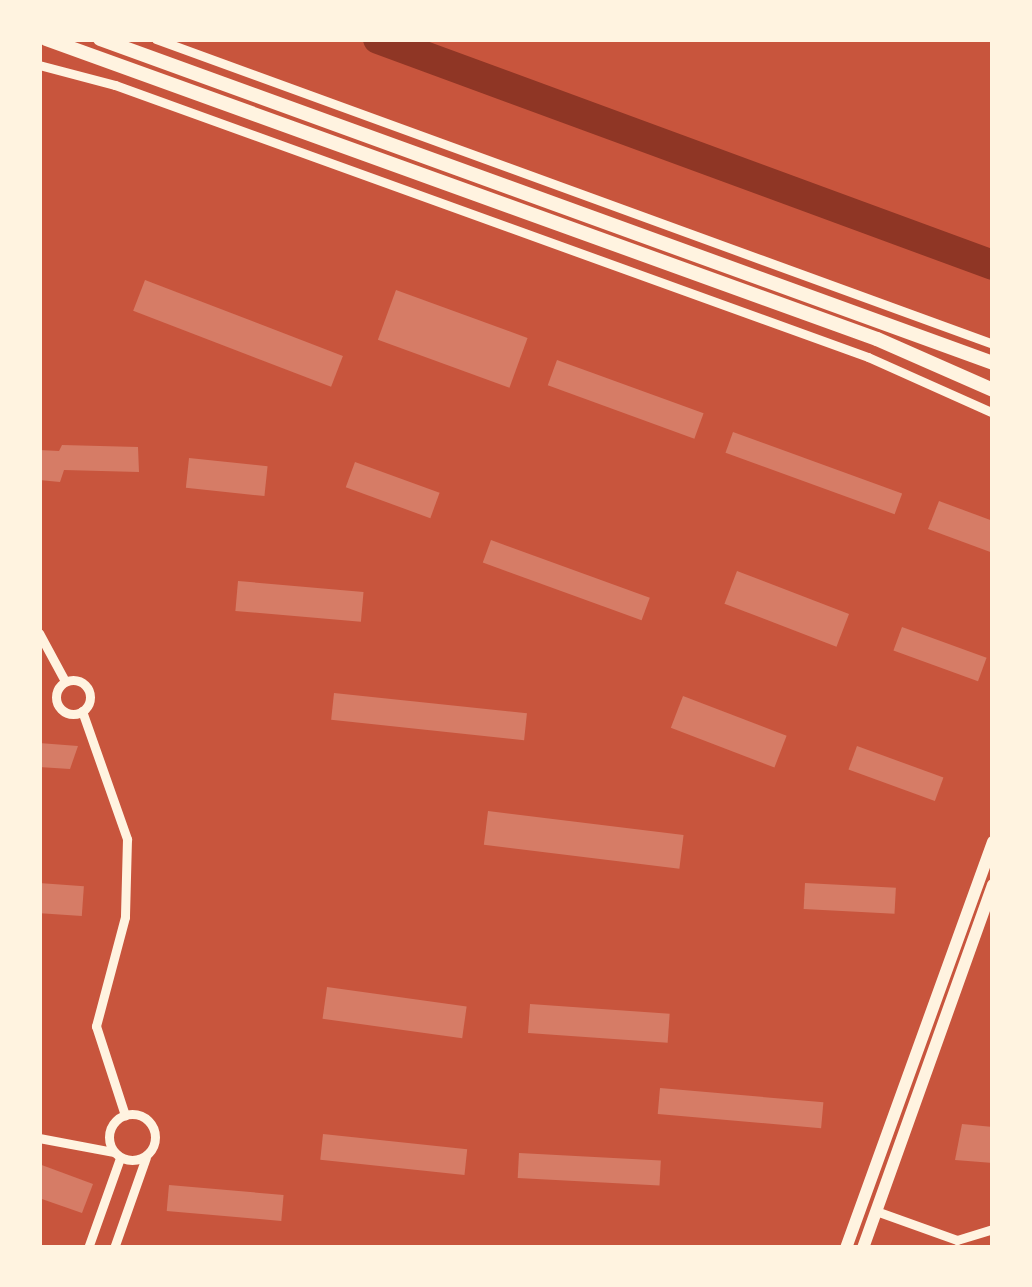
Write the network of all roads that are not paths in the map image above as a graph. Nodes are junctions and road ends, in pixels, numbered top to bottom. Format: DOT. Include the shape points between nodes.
graph roads {
  1 [pos="46,39"];
  2 [pos="100,39"];
  3 [pos="156,39"];
  4 [pos="39,65"];
  5 [pos="993,344"];
  6 [pos="993,363"];
  7 [pos="993,390"];
  8 [pos="993,413"];
  9 [pos="39,633"];
  10 [pos="65,681"];
  11 [pos="82,711"];
  12 [pos="993,842"];
  13 [pos="993,885"];
  14 [pos="125,1115"];
  15 [pos="39,1138"];
  16 [pos="116,1155"];
  17 [pos="146,1156"];
  18 [pos="876,1211"];
  19 [pos="993,1229"];
  20 [pos="88,1248"];
  21 [pos="114,1248"];
  22 [pos="846,1248"];
  23 [pos="863,1248"];
  1 -- 7 [label="main road" via="877,339"];
  2 -- 6 [label="main road"];
  3 -- 5 [label="street"];
  4 -- 8 [label="street" via="116,85 846,349"];
  9 -- 10 [label="street"];
  10 -- 11 [label="street" via="88,690"];
  10 -- 11 [label="street" via="58,705"];
  11 -- 14 [label="street" via="127,839 125,917 96,1026"];
  12 -- 22 [label="street"];
  13 -- 18 [label="street"];
  14 -- 16 [label="street" via="108,1136"];
  14 -- 17 [label="street" via="152,1124 156,1141"];
  15 -- 16 [label="street"];
  16 -- 17 [label="street"];
  16 -- 20 [label="street"];
  17 -- 21 [label="street"];
  18 -- 19 [label="street" via="957,1240"];
  18 -- 23 [label="street"];
}
